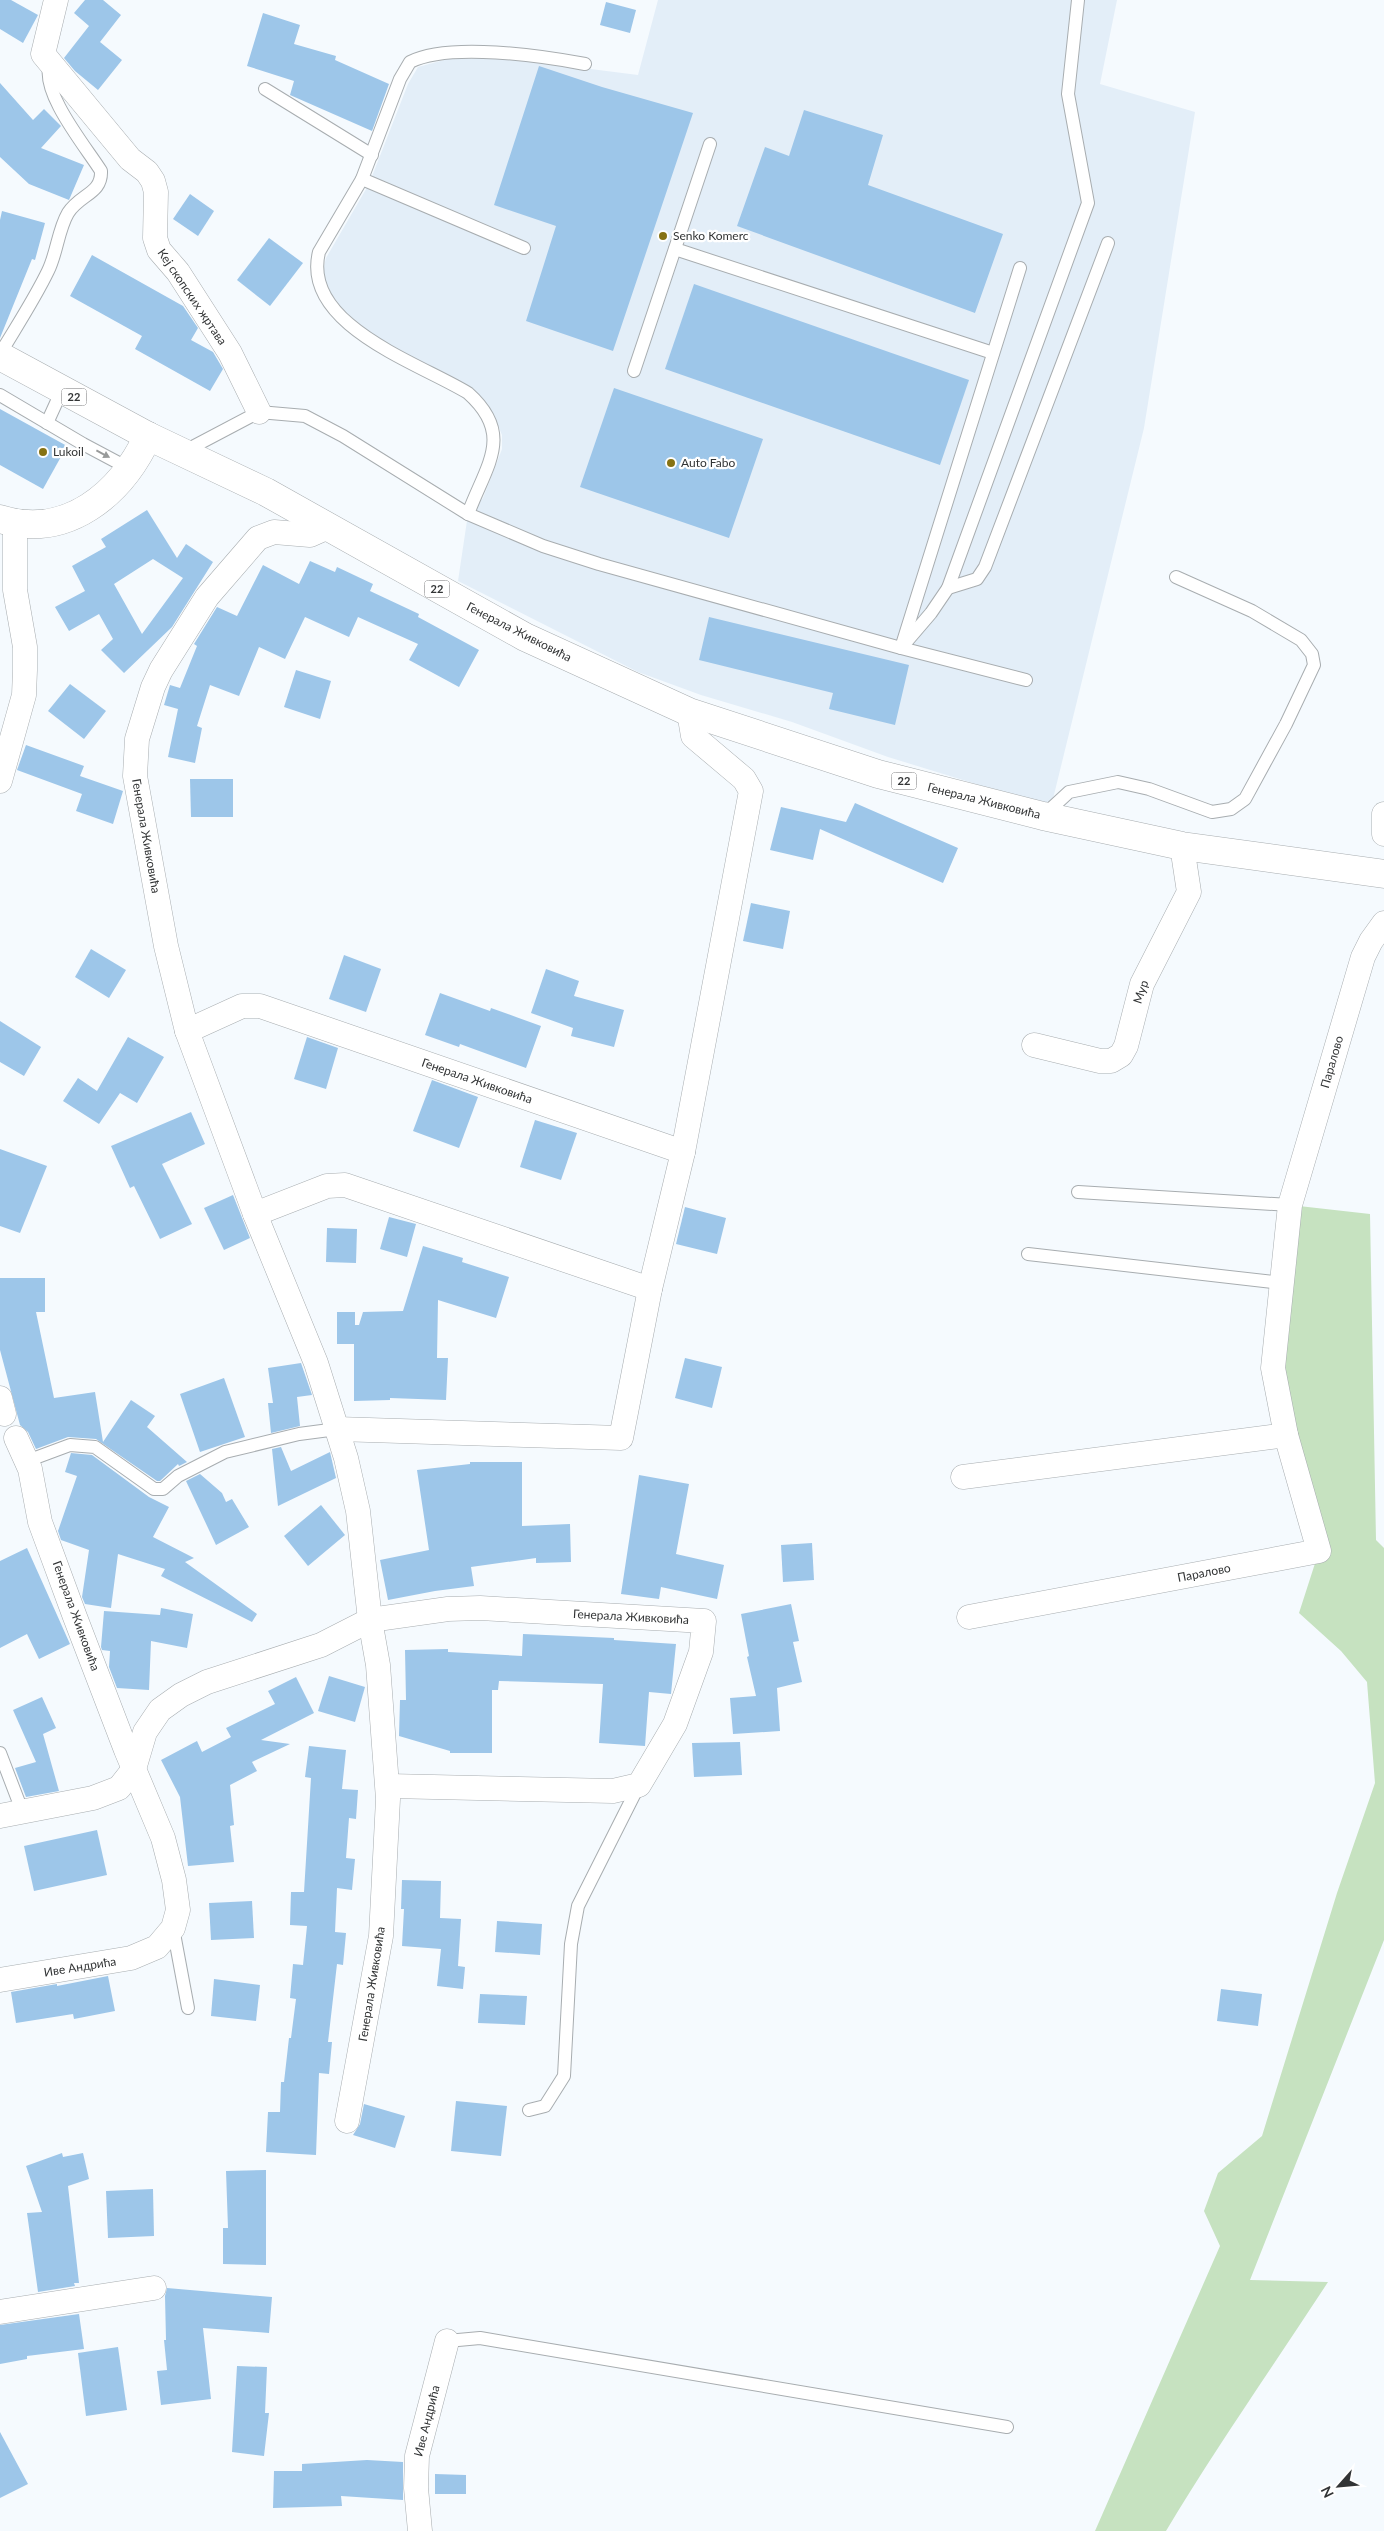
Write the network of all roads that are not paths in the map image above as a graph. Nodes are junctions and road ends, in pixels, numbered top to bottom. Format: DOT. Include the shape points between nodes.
graph roads {
  1 [pos="56,0"];
  2 [pos="1078,0"];
  3 [pos="50,64"];
  4 [pos="585,64"];
  5 [pos="265,89"];
  6 [pos="710,144"];
  7 [pos="372,155"];
  8 [pos="362,179"];
  9 [pos="1108,243"];
  10 [pos="524,248"];
  11 [pos="675,249"];
  12 [pos="1020,268"];
  13 [pos="993,353"];
  14 [pos="0,355"];
  15 [pos="634,371"];
  16 [pos="62,390"];
  17 [pos="0,395"];
  18 [pos="259,412"];
  19 [pos="47,423"];
  20 [pos="148,436"];
  21 [pos="183,452"];
  22 [pos="130,468"];
  23 [pos="468,514"];
  24 [pos="7,521"];
  25 [pos="328,527"];
  26 [pos="1176,577"];
  27 [pos="948,588"];
  28 [pos="901,648"];
  29 [pos="1026,680"];
  30 [pos="689,712"];
  31 [pos="0,781"];
  32 [pos="1384,814"];
  33 [pos="1043,816"];
  34 [pos="1384,834"];
  35 [pos="1182,846"];
  36 [pos="1384,874"];
  37 [pos="1384,923"];
  38 [pos="187,1031"];
  39 [pos="1034,1045"];
  40 [pos="683,1152"];
  41 [pos="1078,1192"];
  42 [pos="1290,1205"];
  43 [pos="255,1214"];
  44 [pos="1028,1254"];
  45 [pos="1282,1283"];
  46 [pos="650,1289"];
  47 [pos="337,1428"];
  48 [pos="1286,1435"];
  49 [pos="16,1438"];
  50 [pos="26,1461"];
  51 [pos="963,1477"];
  52 [pos="970,1617"];
  53 [pos="370,1620"];
  54 [pos="0,1753"];
  55 [pos="134,1769"];
  56 [pos="639,1785"];
  57 [pos="389,1786"];
  58 [pos="11,1815"];
  59 [pos="173,1928"];
  60 [pos="158,1947"];
  61 [pos="0,1980"];
  62 [pos="188,2008"];
  63 [pos="529,2110"];
  64 [pos="347,2120"];
  65 [pos="154,2288"];
  66 [pos="0,2312"];
  67 [pos="448,2341"];
  68 [pos="1007,2427"];
  69 [pos="420,2531"];
  1 -- 3 [label="street, Кеј скопских жртава" via="43,54"];
  2 -- 27 [label="lane" via="1068,94 1088,203"];
  3 -- 14 [label="lane, Кеј скопских жртава" via="47,73 50,85 60,107 101,171 102,180 100,186 75,202 65,218 49,270"];
  3 -- 18 [label="street, Кеј скопских жртава" via="130,159 147,172 156,192 155,238 159,250 178,272 230,353"];
  4 -- 7 [label="lane" via="496,53 441,54 417,59 406,67"];
  5 -- 7 [label="lane"];
  6 -- 11 [label="lane"];
  7 -- 8 [label="lane"];
  8 -- 10 [label="lane"];
  8 -- 23 [label="lane" via="319,252 316,266 318,281 331,306 349,325 468,393 490,417 494,443"];
  9 -- 27 [label="lane" via="985,568 977,579"];
  11 -- 13 [label="lane"];
  11 -- 15 [label="lane"];
  12 -- 13 [label="lane"];
  13 -- 28 [label="lane"];
  14 -- 16 [label="main road, Кеј скопских жртава / 22"];
  16 -- 19 [label="lane"];
  16 -- 20 [label="main road, Кеј скопских жртава / 22"];
  17 -- 19 [label="lane"];
  18 -- 21 [label="lane"];
  18 -- 23 [label="lane" via="305,416"];
  19 -- 22 [label="lane, one-way"];
  20 -- 21 [label="main road, Генерала Живковића / 22"];
  20 -- 22 [label="main road"];
  21 -- 25 [label="main road, Генерала Живковића / 22" via="266,492"];
  22 -- 24 [label="main road" via="99,499 72,518 49,524"];
  23 -- 28 [label="lane" via="567,555"];
  24 -- 31 [label="street" via="25,647 25,670 24,695"];
  25 -- 30 [label="main road, Генерала Живковића / 22" via="525,637"];
  25 -- 38 [label="street, Генерала Живковића" via="310,535 274,532 252,544 207,597 161,670 145,710 134,757 137,796 166,946"];
  26 -- 33 [label="lane" via="1252,611 1301,640 1312,654 1314,665 1260,775 1245,799 1220,812 1118,782 1068,792"];
  27 -- 28 [label="lane"];
  28 -- 29 [label="lane"];
  30 -- 33 [label="main road, Генерала Живковића / 22" via="862,769"];
  30 -- 40 [label="street" via="693,736 744,779 751,791"];
  32 -- 34 [label="street"];
  33 -- 35 [label="main road, Генерала Живковића / 22"];
  35 -- 36 [label="main road, 22"];
  35 -- 39 [label="street, Мур" via="1188,892 1142,984 1126,1046 1120,1055 1111,1061 1100,1061"];
  37 -- 42 [label="street, Паралово" via="1371,940 1364,957"];
  38 -- 40 [label="street, Генерала Живковића" via="242,1006 260,1006"];
  38 -- 43 [label="street, Генерала Живковића"];
  40 -- 46 [label="street"];
  41 -- 42 [label="lane"];
  42 -- 45 [label="street, Паралово"];
  43 -- 46 [label="street" via="327,1186 345,1186"];
  43 -- 47 [label="street, Генерала Живковића" via="295,1307"];
  44 -- 45 [label="lane"];
  45 -- 48 [label="street, Паралово" via="1273,1368"];
  46 -- 47 [label="street" via="621,1438"];
  47 -- 50 [label="lane" via="225,1452 178,1476 163,1489 154,1490 95,1448 70,1445"];
  47 -- 53 [label="street, Генерала Живковића" via="358,1511"];
  48 -- 51 [label="street"];
  48 -- 52 [label="street, Паралово" via="1319,1551"];
  49 -- 50 [label="street, Генерала Живковића"];
  50 -- 55 [label="street, Генерала Живковића" via="35,1487 40,1522"];
  53 -- 55 [label="street, Генерала Живковића" via="321,1645 207,1682 169,1702 145,1732"];
  53 -- 56 [label="street, Генерала Живковића" via="480,1608 704,1621 701,1652 675,1724"];
  53 -- 57 [label="street, Генерала Живковића" via="378,1665"];
  54 -- 58 [label="lane"];
  55 -- 58 [label="street" via="128,1779 110,1793"];
  55 -- 59 [label="street, Генерала Живковића" via="163,1838 174,1880 178,1910"];
  56 -- 57 [label="street" via="613,1791"];
  56 -- 63 [label="lane" via="578,1906 571,1944 564,2076 546,2106"];
  57 -- 64 [label="street, Генерала Живковића" via="381,1936"];
  59 -- 60 [label="street, Генерала Живковића"];
  59 -- 62 [label="lane, Генерала Живковића"];
  60 -- 61 [label="street, Иве Андрића" via="131,1958"];
  65 -- 66 [label="street"];
  67 -- 68 [label="lane" via="480,2338"];
  67 -- 69 [label="street, Иве Андрића" via="417,2456"];
}
